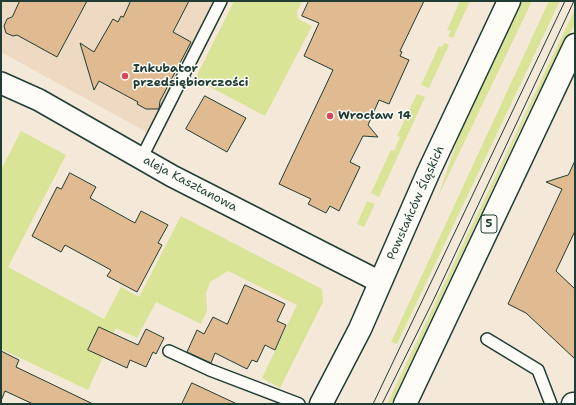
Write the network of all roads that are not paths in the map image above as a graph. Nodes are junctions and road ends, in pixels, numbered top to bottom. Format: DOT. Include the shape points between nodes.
graph roads {
  1 [pos="221,1"];
  2 [pos="509,1"];
  3 [pos="575,45"];
  4 [pos="1,83"];
  5 [pos="141,159"];
  6 [pos="380,282"];
  7 [pos="487,339"];
  8 [pos="170,351"];
  9 [pos="299,404"];
  10 [pos="321,404"];
  11 [pos="405,404"];
  12 [pos="551,404"];
  1 -- 5 [label="lane"];
  2 -- 6 [label="main road, Powstańców Śląskich"];
  3 -- 11 [label="main road, 5"];
  4 -- 5 [label="street, aleja Kasztanowa" via="40,100"];
  5 -- 6 [label="street, aleja Kasztanowa"];
  6 -- 10 [label="main road, Powstańców Śląskich" via="360,328"];
  7 -- 12 [label="lane" via="538,370"];
  8 -- 9 [label="lane" via="210,370"];
}
